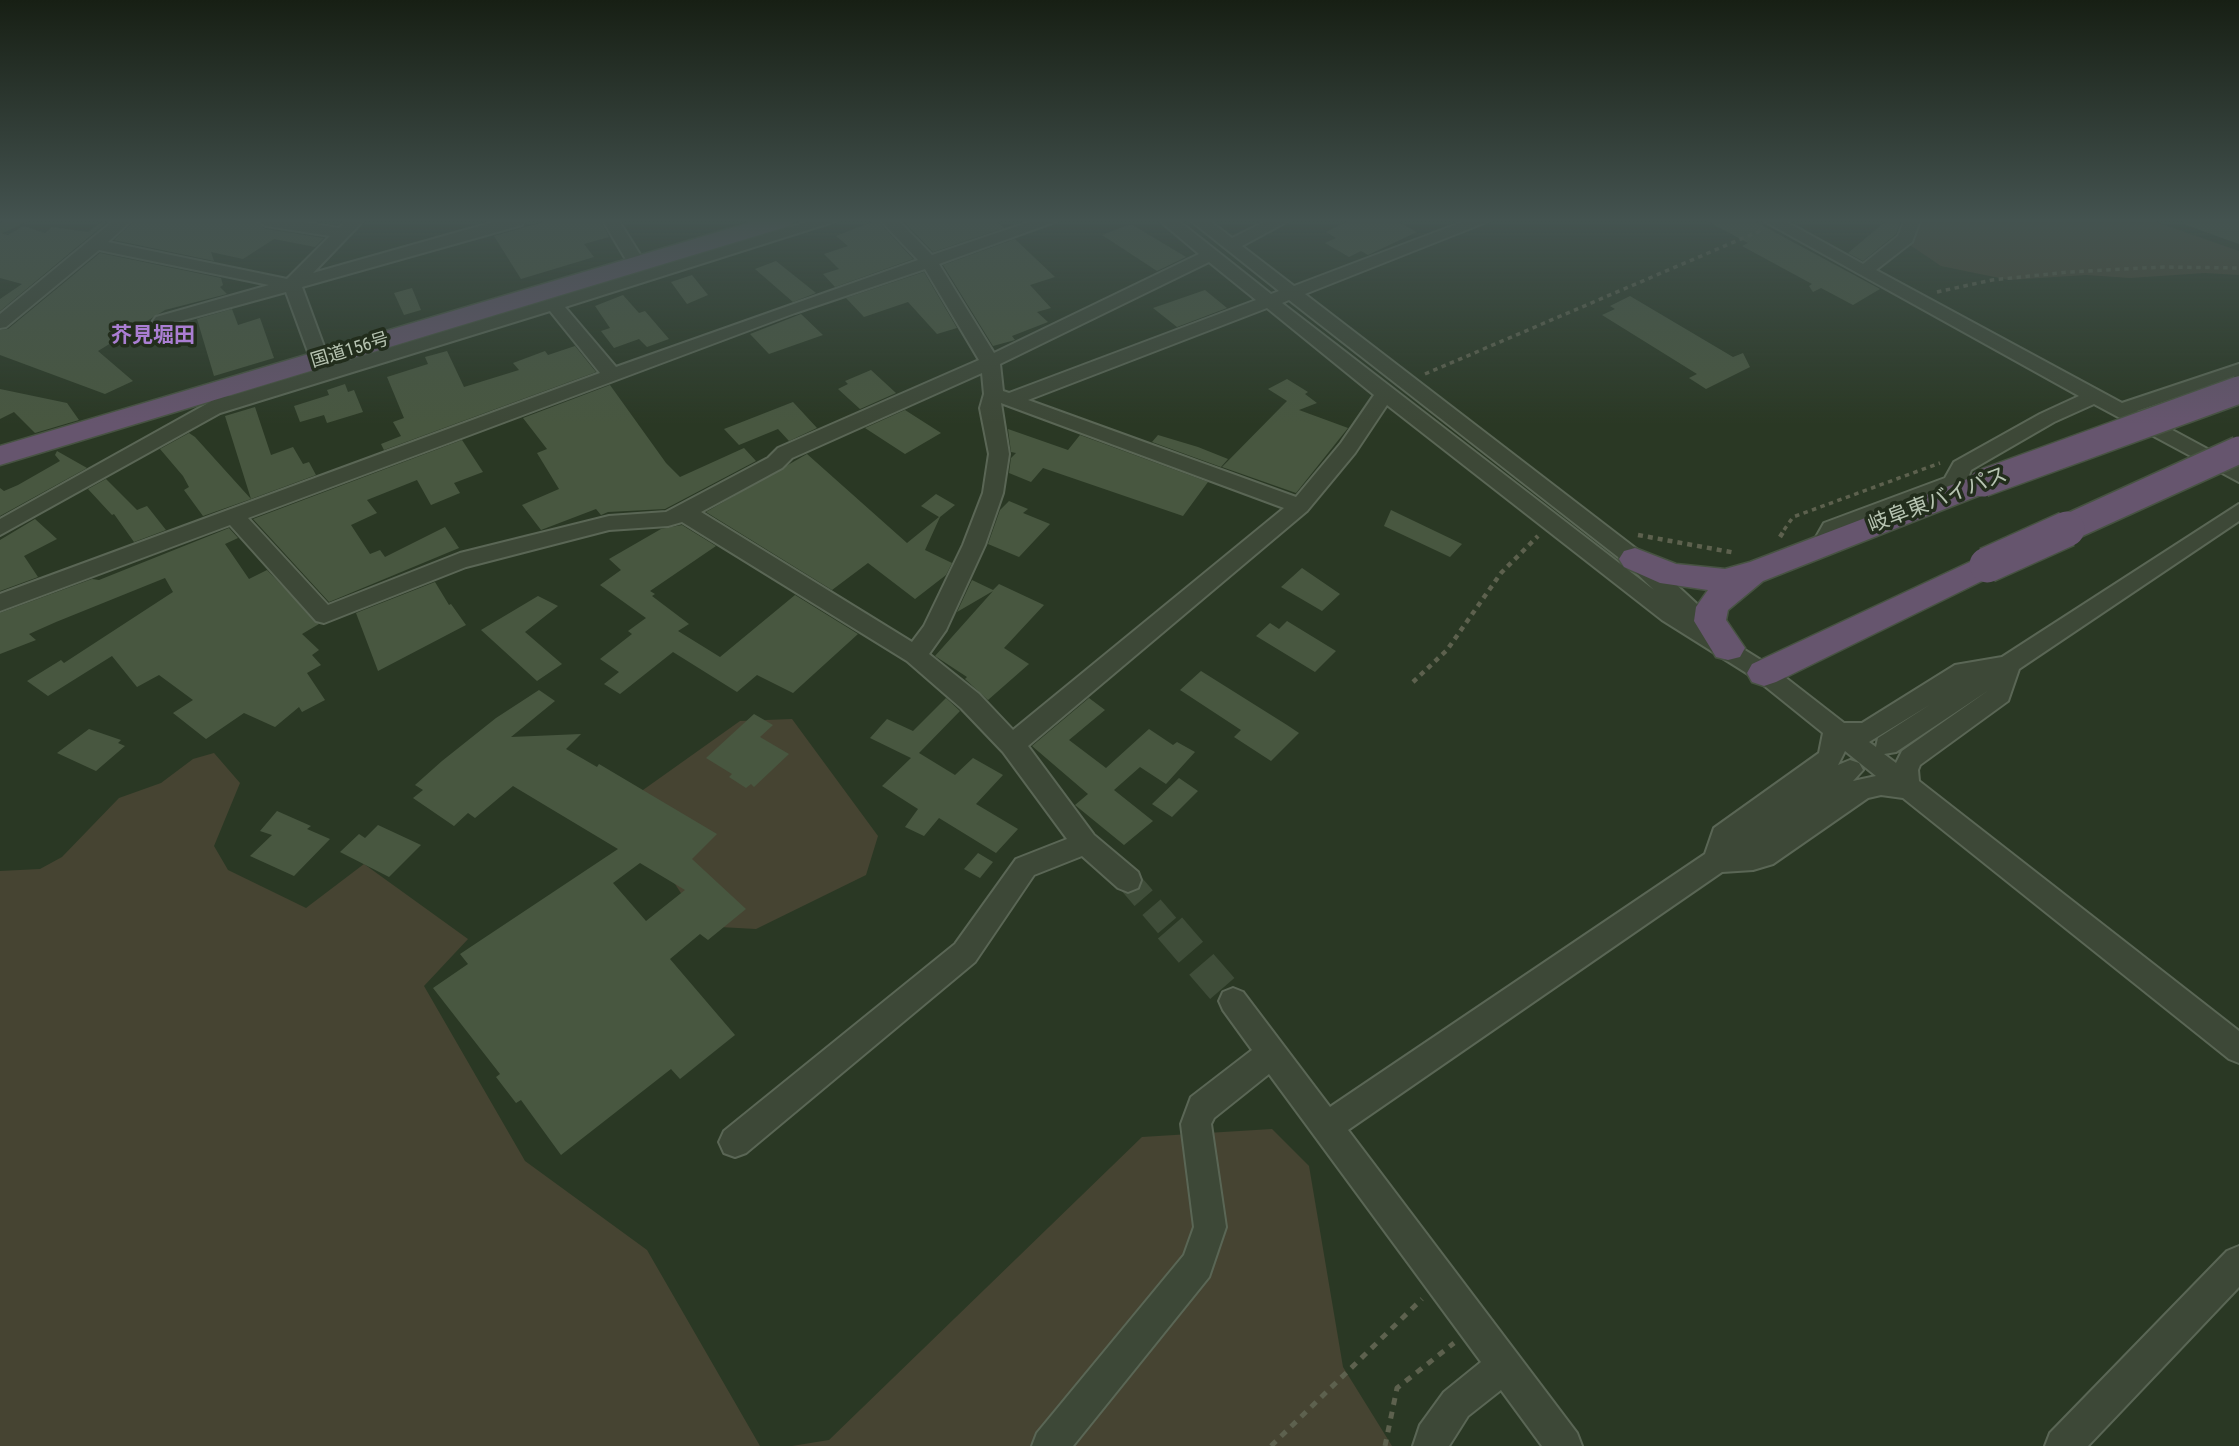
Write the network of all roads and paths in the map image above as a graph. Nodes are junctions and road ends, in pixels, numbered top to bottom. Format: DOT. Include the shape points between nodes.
graph roads {
  1 [pos="42,288"];
  2 [pos="279,288"];
  3 [pos="293,288"];
  4 [pos="556,288"];
  5 [pos="611,288"];
  6 [pos="851,288"];
  7 [pos="946,288"];
  8 [pos="1142,288"];
  9 [pos="1254,288"];
  10 [pos="1285,288"];
  11 [pos="1306,288"];
  12 [pos="1623,288"];
  13 [pos="1900,288"];
  14 [pos="1951,288"];
  15 [pos="1292,294"];
  16 [pos="1914,296"];
  17 [pos="1271,302"];
  18 [pos="555,306"];
  19 [pos="162,321"];
  20 [pos="0,323"];
  21 [pos="320,360"];
  22 [pos="990,362"];
  23 [pos="2239,370"];
  24 [pos="272,375"];
  25 [pos="613,376"];
  26 [pos="1409,382"];
  27 [pos="2239,390"];
  28 [pos="1385,394"];
  29 [pos="2096,396"];
  30 [pos="1002,397"];
  31 [pos="211,409"];
  32 [pos="2121,410"];
  33 [pos="2239,450"];
  34 [pos="0,456"];
  35 [pos="1972,475"];
  36 [pos="2239,475"];
  37 [pos="1300,506"];
  38 [pos="2239,511"];
  39 [pos="681,514"];
  40 [pos="234,516"];
  41 [pos="0,528"];
  42 [pos="1629,528"];
  43 [pos="1538,536"];
  44 [pos="1770,540"];
  45 [pos="1635,559"];
  46 [pos="1753,560"];
  47 [pos="0,603"];
  48 [pos="1728,648"];
  49 [pos="915,654"];
  50 [pos="2008,665"];
  51 [pos="1763,673"];
  52 [pos="1413,682"];
  53 [pos="1835,732"];
  54 [pos="1012,745"];
  55 [pos="1887,745"];
  56 [pos="1850,770"];
  57 [pos="1907,788"];
  58 [pos="1085,843"];
  59 [pos="1717,861"];
  60 [pos="1128,880"];
  61 [pos="1233,1001"];
  62 [pos="2239,1049"];
  63 [pos="1271,1054"];
  64 [pos="1325,1128"];
  65 [pos="735,1142"];
  66 [pos="2239,1263"];
  67 [pos="1441,1281"];
  68 [pos="1475,1327"];
  69 [pos="1504,1366"];
  70 [pos="1050,1446"];
  71 [pos="1271,1446"];
  72 [pos="1385,1446"];
  73 [pos="1431,1446"];
  74 [pos="1564,1446"];
  75 [pos="2063,1446"];
  1 -- 20 [label="street"];
  2 -- 19 [label="street"];
  3 -- 21 [label="street"];
  4 -- 21 [label="highway, 国道156号"];
  5 -- 18 [label="street"];
  6 -- 25 [label="street"];
  7 -- 22 [label="street"];
  8 -- 22 [label="street"];
  9 -- 17 [label="street"];
  10 -- 15 [label="street"];
  11 -- 15 [label="street"];
  12 -- 26 [label="path"];
  13 -- 16 [label="street"];
  14 -- 16 [label="path"];
  15 -- 17 [label="street"];
  15 -- 26 [label="street"];
  16 -- 29 [label="street"];
  17 -- 28 [label="street"];
  17 -- 30 [label="street"];
  18 -- 25 [label="street"];
  18 -- 31 [label="street"];
  21 -- 24 [label="highway, 国道156号"];
  22 -- 30 [label="street"];
  22 -- 39 [label="street" via="785,453 775,463"];
  23 -- 32 [label="street"];
  24 -- 31 [label="street"];
  24 -- 34 [label="highway, 国道156号"];
  25 -- 40 [label="street"];
  26 -- 45 [label="street"];
  27 -- 35 [label="highway, 岐阜東バイパス, bridge"];
  28 -- 37 [label="street"];
  28 -- 48 [label="street" via="1670,614"];
  29 -- 32 [label="street"];
  29 -- 35 [label="street" via="2047,418"];
  30 -- 37 [label="street"];
  30 -- 49 [label="street" via="990,408 999,454 993,493 934,630"];
  31 -- 41 [label="street"];
  32 -- 36 [label="street"];
  33 -- 51 [label="highway, bridge"];
  35 -- 44 [label="path" via="1939,463 1793,517 1782,536"];
  35 -- 46 [label="highway, 岐阜東バイパス" via="1822,545"];
  37 -- 54 [label="street"];
  38 -- 50 [label="street"];
  39 -- 40 [label="street" via="609,523 460,561 324,615"];
  39 -- 49 [label="street" via="695,518"];
  40 -- 47 [label="street"];
  42 -- 46 [label="path" via="1640,536 1737,553"];
  43 -- 52 [label="path" via="1501,573 1447,650"];
  45 -- 46 [label="highway, 岐阜東バイパス" via="1671,575 1699,580 1725,580"];
  45 -- 48 [label="street"];
  46 -- 48 [label="highway" via="1712,607 1710,621"];
  48 -- 51 [label="street"];
  49 -- 54 [label="street"];
  50 -- 53 [label="street" via="1963,671 1867,733"];
  50 -- 55 [label="street"];
  50 -- 57 [label="street" via="1999,695 1910,758 1905,770"];
  51 -- 53 [label="street"];
  53 -- 57 [label="street"];
  53 -- 59 [label="street" via="1828,760 1730,829 1723,836"];
  54 -- 58 [label="street"];
  56 -- 59 [label="street"];
  57 -- 59 [label="street" via="1881,785 1861,789 1764,856"];
  57 -- 62 [label="street"];
  58 -- 60 [label="street"];
  58 -- 65 [label="street" via="1025,867 965,953"];
  59 -- 64 [label="street"];
  61 -- 63 [label="street"];
  63 -- 64 [label="street"];
  63 -- 70 [label="street" via="1202,1108 1196,1124 1210,1227 1197,1265"];
  64 -- 67 [label="street"];
  66 -- 75 [label="street"];
  67 -- 68 [label="street"];
  67 -- 71 [label="path"];
  68 -- 69 [label="street"];
  68 -- 72 [label="path" via="1397,1388"];
  69 -- 73 [label="street" via="1456,1404"];
  69 -- 74 [label="street"];
}
